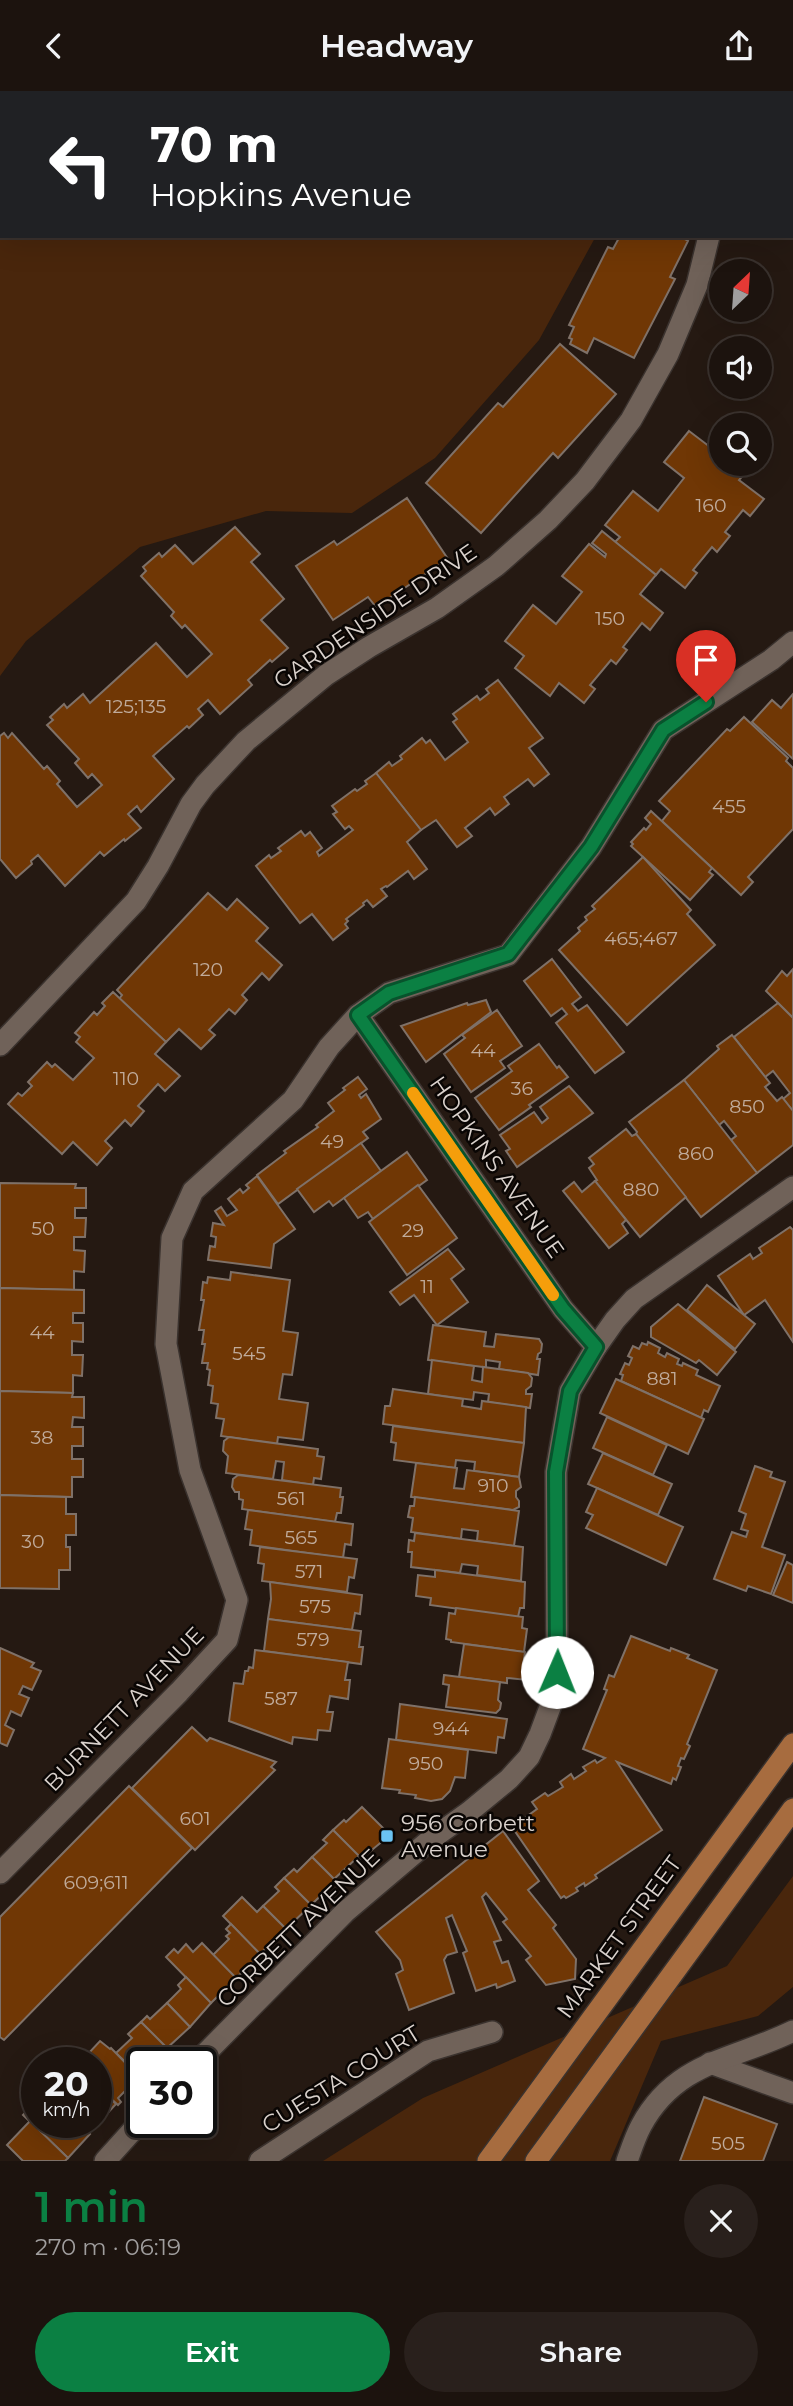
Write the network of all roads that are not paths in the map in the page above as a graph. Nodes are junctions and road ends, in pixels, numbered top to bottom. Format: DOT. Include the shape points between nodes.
graph roads {
  1 [pos="709,238"];
  2 [pos="793,642"];
  3 [pos="358,1015"];
  4 [pos="0,1045"];
  5 [pos="793,1187"];
  6 [pos="596,1347"];
  7 [pos="793,1744"];
  8 [pos="793,1809"];
  9 [pos="0,1873"];
  10 [pos="793,2031"];
  11 [pos="492,2032"];
  12 [pos="212,2047"];
  13 [pos="710,2063"];
  14 [pos="793,2093"];
  15 [pos="126,2138"];
  16 [pos="105,2161"];
  17 [pos="260,2161"];
  18 [pos="488,2161"];
  19 [pos="536,2161"];
  20 [pos="627,2161"];
  1 -- 4 [label="street, GARDENSIDE DRIVE" via="697,285 668,354 631,420 584,481 539,529 487,573 326,675 246,741 191,804 136,901"];
  2 -- 3 [label="street, BURNETT AVENUE" via="663,730 591,847 508,954 389,993"];
  3 -- 6 [label="street, HOPKINS AVENUE" via="563,1309"];
  3 -- 9 [label="street, BURNETT AVENUE" via="329,1047 293,1100 193,1191 172,1238 166,1344 190,1470 237,1600 227,1640"];
  5 -- 6 [label="street, CORBETT AVENUE" via="634,1299"];
  6 -- 12 [label="street, CORBETT AVENUE" via="570,1391 556,1472 557,1672 552,1702 529,1757 509,1779 345,1912"];
  7 -- 18 [label="main road, MARKET STREET"];
  8 -- 19 [label="main road"];
  10 -- 13 [label="street"];
  11 -- 17 [label="street, CUESTA COURT" via="428,2050"];
  13 -- 14 [label="street"];
  13 -- 20 [label="street" via="682,2077 660,2099 641,2125"];
  15 -- 16 [label="street"];
}
